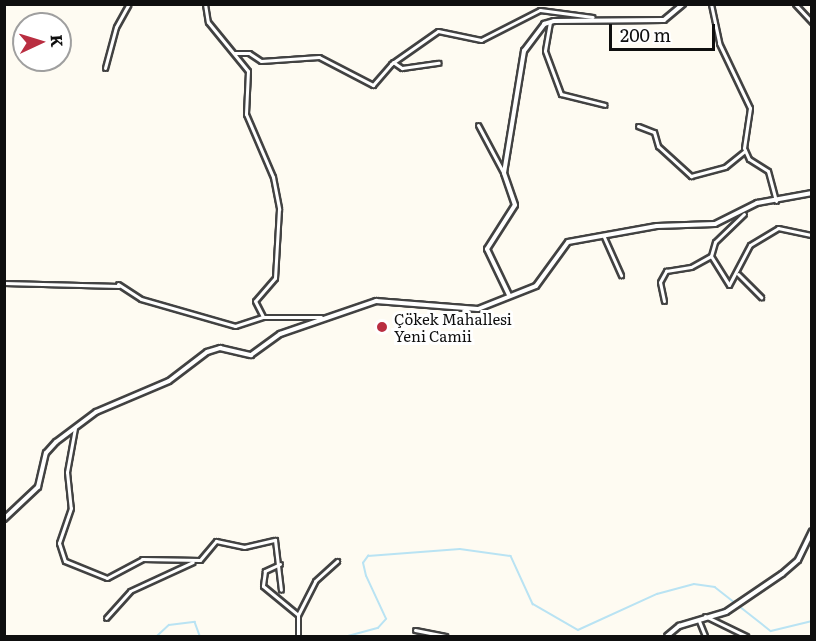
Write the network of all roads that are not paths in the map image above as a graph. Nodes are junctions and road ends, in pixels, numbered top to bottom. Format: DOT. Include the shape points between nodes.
graph roads {
  1 [pos="129,4"];
  2 [pos="205,4"];
  3 [pos="683,4"];
  4 [pos="711,4"];
  5 [pos="795,4"];
  6 [pos="593,17"];
  7 [pos="550,22"];
  8 [pos="812,22"];
  9 [pos="234,53"];
  10 [pos="393,62"];
  11 [pos="439,63"];
  12 [pos="105,68"];
  13 [pos="604,105"];
  14 [pos="478,125"];
  15 [pos="638,126"];
  16 [pos="745,151"];
  17 [pos="504,173"];
  18 [pos="812,193"];
  19 [pos="776,201"];
  20 [pos="744,214"];
  21 [pos="812,235"];
  22 [pos="604,237"];
  23 [pos="711,255"];
  24 [pos="738,274"];
  25 [pos="621,275"];
  26 [pos="4,283"];
  27 [pos="509,295"];
  28 [pos="761,297"];
  29 [pos="664,301"];
  30 [pos="263,317"];
  31 [pos="321,317"];
  32 [pos="75,426"];
  33 [pos="4,519"];
  34 [pos="812,531"];
  35 [pos="195,561"];
  36 [pos="337,561"];
  37 [pos="280,564"];
  38 [pos="281,590"];
  39 [pos="298,615"];
  40 [pos="705,616"];
  41 [pos="106,618"];
  42 [pos="698,619"];
  43 [pos="415,630"];
  44 [pos="298,636"];
  45 [pos="445,636"];
  46 [pos="667,636"];
  47 [pos="705,636"];
  48 [pos="746,636"];
  1 -- 12 [label="street" via="116,27"];
  2 -- 9 [label="street" via="208,22"];
  3 -- 6 [label="street" via="663,20"];
  4 -- 16 [label="street" via="719,43 750,108"];
  5 -- 8 [label="street"];
  6 -- 7 [label="street"];
  6 -- 10 [label="street" via="540,10 481,40 438,31"];
  7 -- 13 [label="street" via="546,51 561,94"];
  7 -- 17 [label="street" via="524,51"];
  9 -- 10 [label="street" via="249,53 261,61 319,57 373,85"];
  9 -- 30 [label="street" via="248,71 246,114 273,177 281,221 275,278 255,301"];
  10 -- 11 [label="street" via="402,68"];
  14 -- 17 [label="street"];
  15 -- 16 [label="street" via="654,132 658,146 691,176 725,168"];
  16 -- 19 [label="street" via="768,171"];
  17 -- 27 [label="street" via="515,205 487,249"];
  18 -- 19 [label="street"];
  19 -- 20 [label="street" via="757,203"];
  20 -- 22 [label="street" via="715,224 666,225"];
  20 -- 23 [label="street" via="715,242"];
  21 -- 24 [label="street" via="778,228 750,245"];
  22 -- 25 [label="street"];
  22 -- 27 [label="street" via="568,242 536,286"];
  23 -- 24 [label="street" via="729,285"];
  23 -- 29 [label="street" via="691,267 666,271 660,282"];
  24 -- 28 [label="street"];
  26 -- 30 [label="street" via="119,285 141,299 235,326"];
  27 -- 31 [label="street" via="478,309 376,301"];
  30 -- 31 [label="street"];
  31 -- 32 [label="street" via="280,334 251,355 220,348 207,352 169,381 110,405"];
  32 -- 33 [label="street" via="46,453 29,499"];
  32 -- 35 [label="street" via="67,472 71,508 59,543 65,561 107,578 142,559"];
  34 -- 40 [label="street" via="798,560 738,599 729,610"];
  35 -- 37 [label="street" via="216,541 244,547 275,540"];
  35 -- 41 [label="street" via="130,591"];
  36 -- 39 [label="street" via="315,581"];
  37 -- 38 [label="street"];
  37 -- 39 [label="street" via="265,571 263,586"];
  39 -- 44 [label="street"];
  40 -- 42 [label="street"];
  40 -- 48 [label="street"];
  42 -- 46 [label="street"];
  42 -- 47 [label="street"];
  43 -- 45 [label="street"];
}
